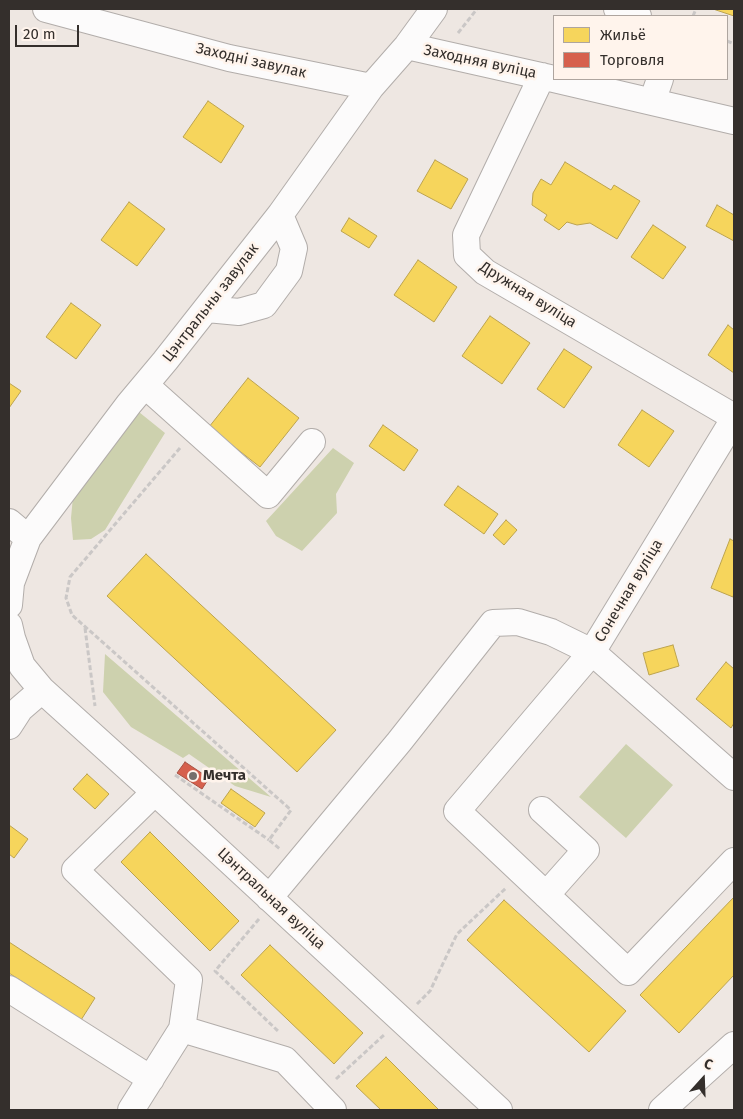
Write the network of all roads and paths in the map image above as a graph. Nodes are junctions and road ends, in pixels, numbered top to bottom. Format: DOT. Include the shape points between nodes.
graph roads {
  1 [pos="46,9"];
  2 [pos="434,9"];
  3 [pos="617,9"];
  4 [pos="635,15"];
  5 [pos="406,46"];
  6 [pos="550,78"];
  7 [pos="568,80"];
  8 [pos="371,87"];
  9 [pos="656,90"];
  10 [pos="734,121"];
  11 [pos="280,215"];
  12 [pos="207,309"];
  13 [pos="145,385"];
  14 [pos="734,418"];
  15 [pos="194,429"];
  16 [pos="312,442"];
  17 [pos="18,530"];
  18 [pos="9,605"];
  19 [pos="10,633"];
  20 [pos="592,652"];
  21 [pos="42,690"];
  22 [pos="9,726"];
  23 [pos="734,777"];
  24 [pos="163,783"];
  25 [pos="542,810"];
  26 [pos="269,840"];
  27 [pos="734,861"];
  28 [pos="298,864"];
  29 [pos="523,872"];
  30 [pos="546,894"];
  31 [pos="267,905"];
  32 [pos="215,970"];
  33 [pos="210,971"];
  34 [pos="9,989"];
  35 [pos="402,1020"];
  36 [pos="182,1029"];
  37 [pos="284,1037"];
  38 [pos="734,1045"];
  39 [pos="151,1079"];
  40 [pos="326,1102"];
  41 [pos="131,1110"];
  42 [pos="499,1110"];
  43 [pos="662,1110"];
  1 -- 8 [label="street, Заходні завулак" via="229,58"];
  2 -- 5 [label="street, Цэнтральны завулак"];
  3 -- 4 [label="street"];
  5 -- 6 [label="street, Заходняя вуліца"];
  5 -- 8 [label="street, Цэнтральны завулак"];
  6 -- 14 [label="street, Дружная вуліца" via="466,235 467,255 484,272"];
  7 -- 9 [label="street, Заходняя вуліца"];
  8 -- 11 [label="street, Цэнтральны завулак"];
  9 -- 10 [label="street, Заходняя вуліца"];
  11 -- 12 [label="street, Цэнтральны завулак"];
  11 -- 12 [label="street" via="294,248 289,271 264,305 239,312"];
  12 -- 13 [label="street, Цэнтральны завулак"];
  13 -- 15 [label="street"];
  13 -- 17 [label="street, Цэнтральны завулак" via="87,459"];
  14 -- 20 [label="street, Сонечная вуліца"];
  15 -- 16 [label="street" via="268,494"];
  15 -- 26 [label="path" via="70,577 66,598 72,615 291,810"];
  17 -- 18 [label="street, Цэнтральны завулак"];
  19 -- 21 [label="street" via="22,666"];
  20 -- 23 [label="street, Сонечная вуліца"];
  20 -- 28 [label="street" via="551,632 518,622 493,623"];
  20 -- 29 [label="street" via="457,811"];
  21 -- 22 [label="street" via="20,709"];
  21 -- 24 [label="street, Цэнтральная вуліца"];
  24 -- 26 [label="path"];
  24 -- 31 [label="street, Цэнтральная вуліца"];
  24 -- 36 [label="street" via="75,870 189,980"];
  25 -- 30 [label="street" via="586,850"];
  26 -- 28 [label="path"];
  27 -- 30 [label="street" via="628,972"];
  28 -- 31 [label="street"];
  29 -- 30 [label="street"];
  29 -- 35 [label="path" via="457,934 430,991"];
  31 -- 32 [label="path"];
  31 -- 35 [label="street, Цэнтральная вуліца"];
  32 -- 33 [label="path"];
  32 -- 37 [label="path"];
  34 -- 39 [label="street"];
  35 -- 40 [label="path"];
  35 -- 42 [label="street, Цэнтральная вуліца"];
  36 -- 39 [label="street"];
  36 -- 40 [label="street" via="285,1060"];
  38 -- 43 [label="street"];
  39 -- 41 [label="street"];
}
